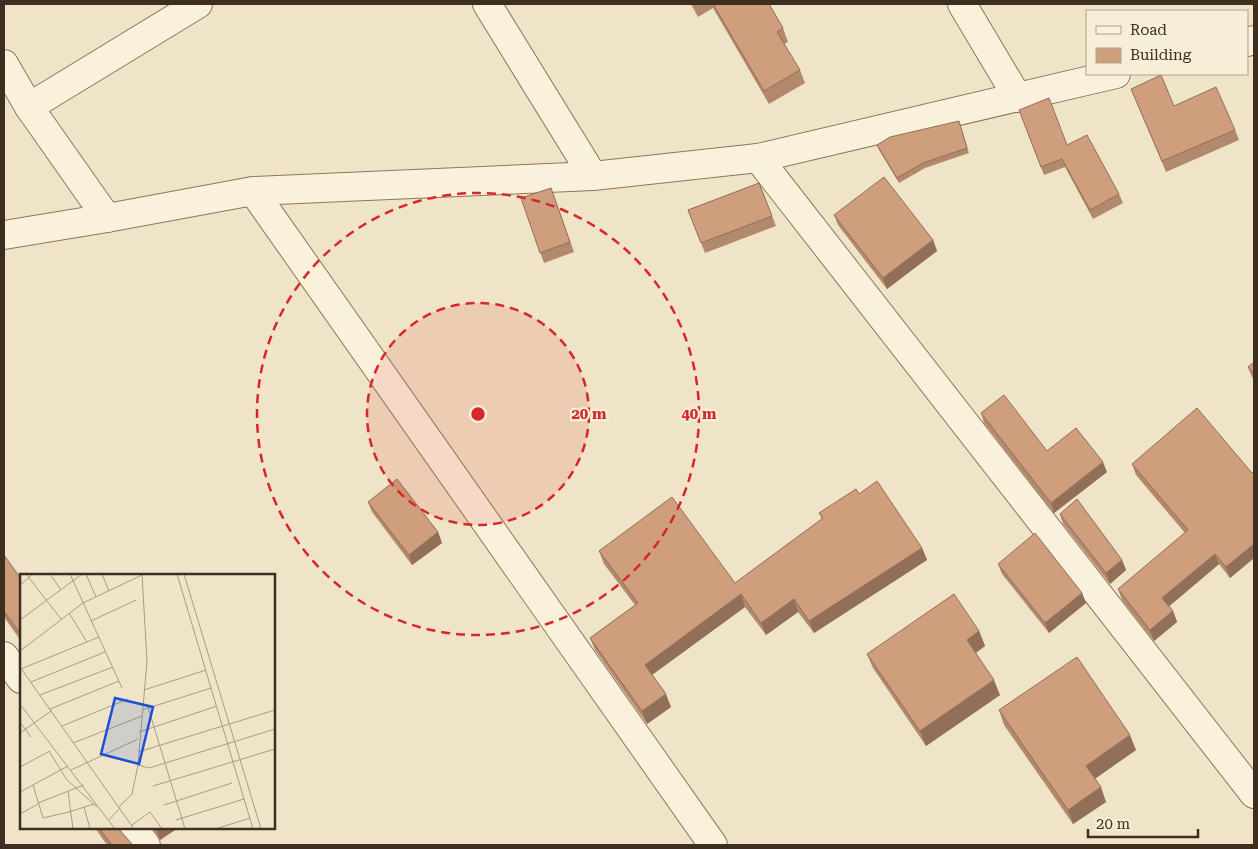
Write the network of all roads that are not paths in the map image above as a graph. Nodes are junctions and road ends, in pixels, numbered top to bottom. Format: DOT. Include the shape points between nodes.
graph roads {
  1 [pos="198,4"];
  2 [pos="487,4"];
  3 [pos="962,4"];
  4 [pos="4,64"];
  5 [pos="1112,75"];
  6 [pos="1018,98"];
  7 [pos="29,107"];
  8 [pos="758,158"];
  9 [pos="593,176"];
  10 [pos="253,191"];
  11 [pos="106,218"];
  12 [pos="4,235"];
  13 [pos="4,656"];
  14 [pos="20,678"];
  15 [pos="1254,794"];
  16 [pos="134,829"];
  17 [pos="146,845"];
  18 [pos="713,845"];
  1 -- 7 [label="street"];
  2 -- 9 [label="street"];
  3 -- 6 [label="street"];
  4 -- 7 [label="street"];
  5 -- 6 [label="street"];
  6 -- 8 [label="street"];
  7 -- 11 [label="street"];
  8 -- 9 [label="street"];
  8 -- 15 [label="street"];
  9 -- 10 [label="street"];
  10 -- 11 [label="street"];
  10 -- 18 [label="street"];
  11 -- 12 [label="street"];
  13 -- 14 [label="street"];
  16 -- 17 [label="street"];
}
